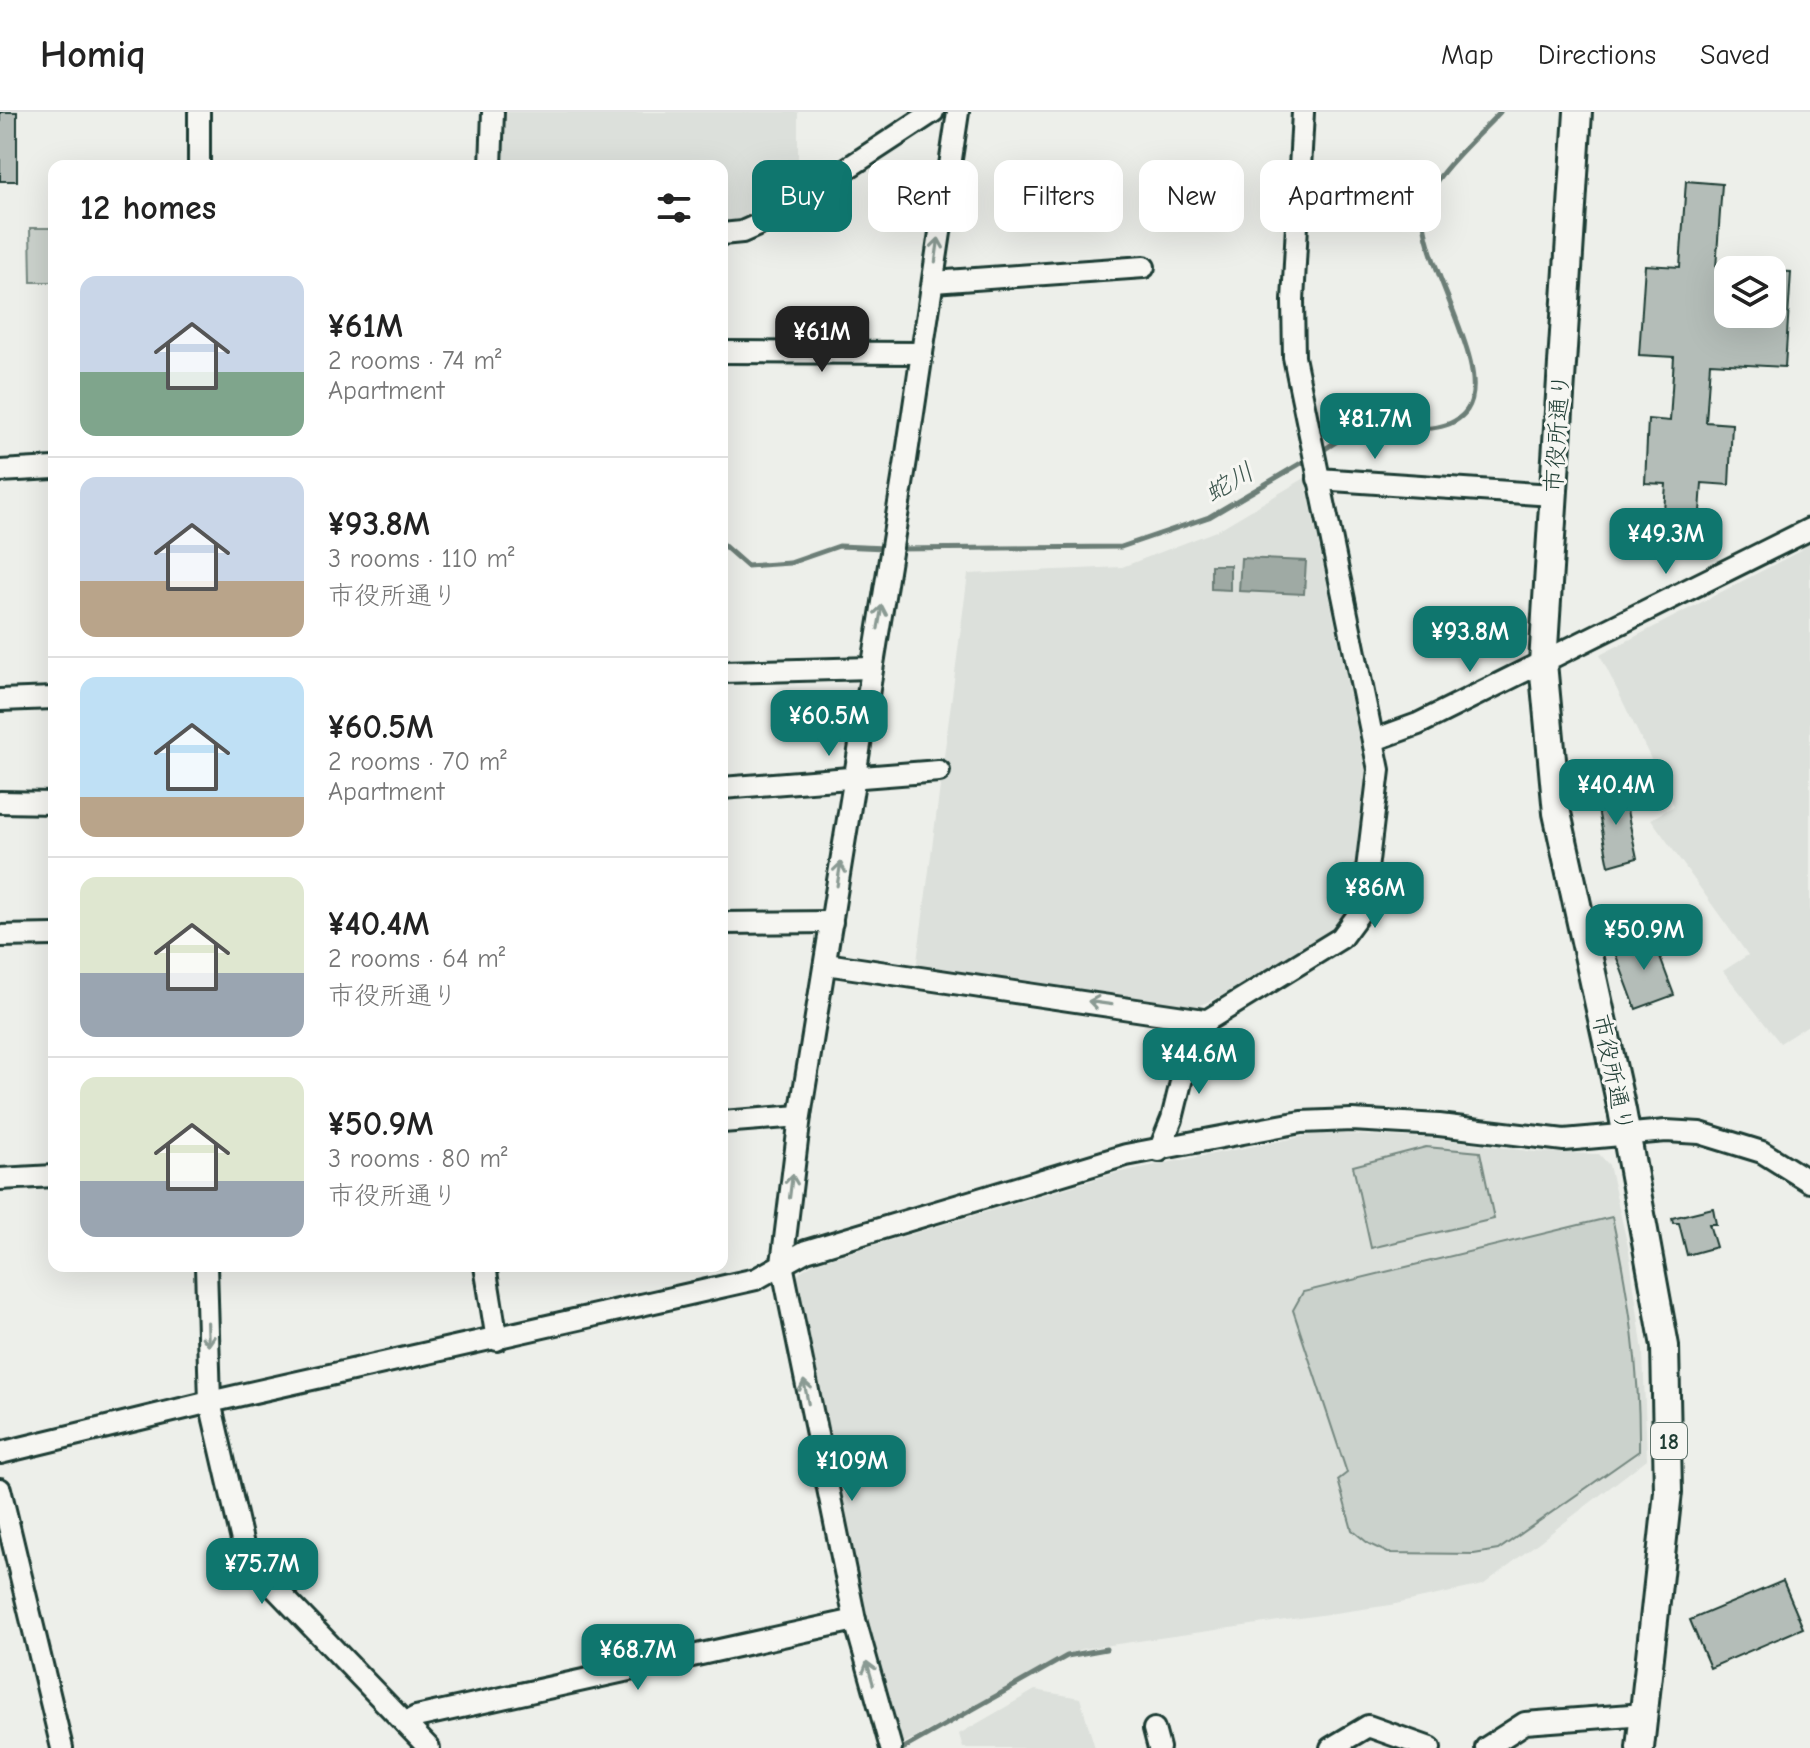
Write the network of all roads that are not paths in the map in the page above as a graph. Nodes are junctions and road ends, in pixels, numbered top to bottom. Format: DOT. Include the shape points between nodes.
graph roads {
  1 [pos="199,112"];
  2 [pos="493,112"];
  3 [pos="933,112"];
  4 [pos="958,112"];
  5 [pos="1303,112"];
  6 [pos="1578,112"];
  7 [pos="199,160"];
  8 [pos="491,160"];
  9 [pos="728,233"];
  10 [pos="1144,267"];
  11 [pos="933,282"];
  12 [pos="728,352"];
  13 [pos="922,353"];
  14 [pos="48,468"];
  15 [pos="0,471"];
  16 [pos="1317,474"];
  17 [pos="1553,495"];
  18 [pos="1810,528"];
  19 [pos="1543,663"];
  20 [pos="871,668"];
  21 [pos="728,672"];
  22 [pos="48,698"];
  23 [pos="0,700"];
  24 [pos="1374,740"];
  25 [pos="939,771"];
  26 [pos="855,778"];
  27 [pos="728,788"];
  28 [pos="0,802"];
  29 [pos="48,803"];
  30 [pos="832,922"];
  31 [pos="728,923"];
  32 [pos="48,935"];
  33 [pos="0,936"];
  34 [pos="826,964"];
  35 [pos="1204,1020"];
  36 [pos="800,1116"];
  37 [pos="728,1122"];
  38 [pos="1627,1135"];
  39 [pos="1159,1151"];
  40 [pos="48,1176"];
  41 [pos="0,1179"];
  42 [pos="1810,1182"];
  43 [pos="782,1264"];
  44 [pos="206,1272"];
  45 [pos="486,1272"];
  46 [pos="497,1340"];
  47 [pos="210,1402"];
  48 [pos="0,1453"];
  49 [pos="0,1489"];
  50 [pos="855,1620"];
  51 [pos="1644,1714"];
  52 [pos="405,1723"];
  53 [pos="62,1748"];
  54 [pos="429,1748"];
  55 [pos="891,1748"];
  56 [pos="1331,1748"];
  57 [pos="1430,1748"];
  58 [pos="1486,1748"];
  59 [pos="1640,1748"];
  1 -- 7 [label="street"];
  2 -- 8 [label="street"];
  3 -- 9 [label="street" via="767,221"];
  11 -- 4 [label="street, one-way"];
  5 -- 16 [label="street" via="1294,357"];
  6 -- 17 [label="main road, 市役所通り / 18"];
  10 -- 11 [label="street"];
  11 -- 13 [label="street"];
  12 -- 13 [label="street"];
  20 -- 13 [label="street, one-way"];
  14 -- 15 [label="street"];
  16 -- 17 [label="street"];
  16 -- 24 [label="street"];
  17 -- 19 [label="main road, 市役所通り / 18"];
  18 -- 19 [label="street"];
  19 -- 24 [label="street" via="1394,736"];
  19 -- 38 [label="main road, 市役所通り / 18" via="1557,813"];
  20 -- 21 [label="street"];
  20 -- 26 [label="street"];
  22 -- 23 [label="street"];
  24 -- 35 [label="street" via="1378,785 1358,915 1326,950"];
  25 -- 26 [label="street"];
  26 -- 27 [label="street"];
  30 -- 26 [label="street, one-way"];
  28 -- 29 [label="street"];
  30 -- 31 [label="street"];
  30 -- 34 [label="street"];
  32 -- 33 [label="street"];
  35 -- 34 [label="street, one-way"];
  34 -- 36 [label="street"];
  35 -- 39 [label="street" via="1192,1037"];
  36 -- 37 [label="street"];
  43 -- 36 [label="street, one-way"];
  38 -- 39 [label="street" via="1564,1140 1439,1125 1327,1120"];
  38 -- 42 [label="street" via="1686,1131 1717,1136 1762,1152"];
  38 -- 51 [label="main road, 市役所通り / 18" via="1660,1310 1668,1393 1668,1492"];
  39 -- 43 [label="street" via="1126,1155 819,1247"];
  40 -- 41 [label="street"];
  43 -- 46 [label="street" via="756,1279"];
  50 -- 43 [label="street, one-way"];
  44 -- 47 [label="street, one-way"];
  45 -- 46 [label="street"];
  46 -- 47 [label="street"];
  47 -- 48 [label="street"];
  47 -- 52 [label="street" via="246,1558"];
  49 -- 53 [label="street"];
  50 -- 52 [label="street"];
  55 -- 50 [label="street, one-way"];
  51 -- 58 [label="street" via="1525,1723"];
  51 -- 59 [label="main road, 市役所通り / 18"];
  52 -- 54 [label="street"];
  56 -- 57 [label="street" via="1368,1726"];
}
